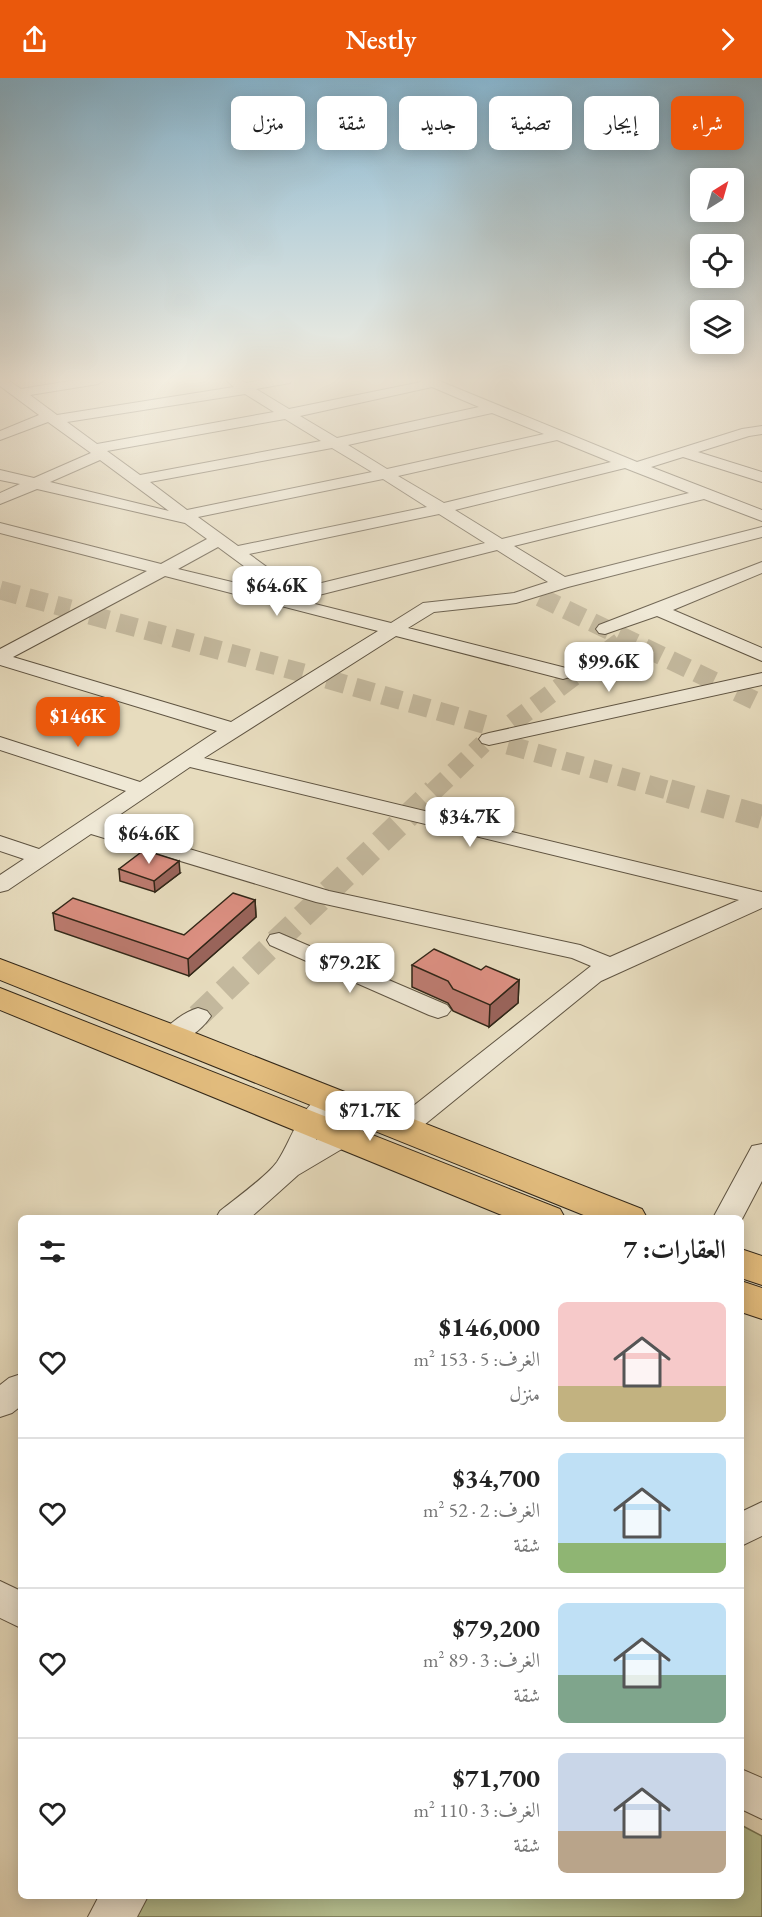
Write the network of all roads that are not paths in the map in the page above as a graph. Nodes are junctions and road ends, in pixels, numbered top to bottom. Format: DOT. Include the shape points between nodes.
graph roads {
  1 [pos="69,466"];
  2 [pos="118,466"];
  3 [pos="213,466"];
  4 [pos="373,466"];
  5 [pos="422,466"];
  6 [pos="627,466"];
  7 [pos="633,466"];
  8 [pos="726,466"];
  9 [pos="386,474"];
  10 [pos="0,475"];
  11 [pos="762,477"];
  12 [pos="137,480"];
  13 [pos="34,484"];
  14 [pos="705,494"];
  15 [pos="0,499"];
  16 [pos="440,509"];
  17 [pos="762,516"];
  18 [pos="189,518"];
  19 [pos="0,528"];
  20 [pos="762,532"];
  21 [pos="219,540"];
  22 [pos="499,546"];
  23 [pos="236,552"];
  24 [pos="762,567"];
  25 [pos="162,570"];
  26 [pos="739,577"];
  27 [pos="562,583"];
  28 [pos="762,586"];
  29 [pos="289,598"];
  30 [pos="658,610"];
  31 [pos="391,628"];
  32 [pos="605,629"];
  33 [pos="762,655"];
  34 [pos="0,657"];
  35 [pos="563,673"];
  36 [pos="762,679"];
  37 [pos="233,729"];
  38 [pos="498,734"];
  39 [pos="0,743"];
  40 [pos="188,760"];
  41 [pos="144,790"];
  42 [pos="89,826"];
  43 [pos="0,843"];
  44 [pos="40,857"];
  45 [pos="0,885"];
  46 [pos="762,899"];
  47 [pos="279,939"];
  48 [pos="610,966"];
  49 [pos="0,969"];
  50 [pos="0,998"];
  51 [pos="438,1010"];
  52 [pos="321,1112"];
  53 [pos="354,1126"];
  54 [pos="403,1128"];
  55 [pos="762,1153"];
  56 [pos="288,1168"];
  57 [pos="234,1215"];
  58 [pos="540,1215"];
  59 [pos="620,1215"];
  60 [pos="730,1215"];
  61 [pos="744,1264"];
  62 [pos="762,1271"];
  63 [pos="744,1297"];
  64 [pos="762,1304"];
  65 [pos="18,1389"];
  66 [pos="0,1404"];
  67 [pos="0,1598"];
  68 [pos="18,1610"];
  69 [pos="744,1790"];
  70 [pos="762,1799"];
  71 [pos="124,1899"];
  72 [pos="110,1917"];
  1 -- 13 [label="street"];
  2 -- 12 [label="street"];
  3 -- 12 [label="street"];
  4 -- 9 [label="street"];
  5 -- 9 [label="street"];
  6 -- 16 [label="street"];
  7 -- 14 [label="street"];
  8 -- 11 [label="street"];
  9 -- 16 [label="street"];
  9 -- 18 [label="street"];
  10 -- 13 [label="street"];
  12 -- 18 [label="street"];
  13 -- 15 [label="street"];
  13 -- 18 [label="street"];
  14 -- 17 [label="street"];
  14 -- 22 [label="street"];
  16 -- 22 [label="street"];
  16 -- 23 [label="street"];
  18 -- 21 [label="street"];
  19 -- 25 [label="street"];
  20 -- 27 [label="street"];
  21 -- 23 [label="street"];
  21 -- 25 [label="street"];
  22 -- 27 [label="street"];
  22 -- 29 [label="street"];
  23 -- 29 [label="street"];
  24 -- 26 [label="street"];
  25 -- 29 [label="street"];
  25 -- 34 [label="street"];
  26 -- 28 [label="street"];
  26 -- 30 [label="street"];
  27 -- 31 [label="street" via="536,596 438,604"];
  29 -- 31 [label="street"];
  30 -- 32 [label="street"];
  30 -- 33 [label="street"];
  31 -- 35 [label="street"];
  31 -- 37 [label="street"];
  34 -- 37 [label="street"];
  36 -- 38 [label="street"];
  37 -- 40 [label="street"];
  39 -- 41 [label="street"];
  40 -- 41 [label="street"];
  40 -- 46 [label="street"];
  41 -- 42 [label="street"];
  42 -- 44 [label="street"];
  42 -- 48 [label="street" via="324,897 580,952"];
  43 -- 44 [label="street"];
  44 -- 45 [label="street"];
  46 -- 48 [label="street"];
  47 -- 51 [label="street"];
  48 -- 54 [label="street" via="592,976"];
  49 -- 52 [label="main road" via="186,1026"];
  50 -- 52 [label="main road"];
  52 -- 53 [label="main road"];
  52 -- 56 [label="street"];
  53 -- 54 [label="main road"];
  53 -- 56 [label="street"];
  53 -- 58 [label="main road"];
  54 -- 59 [label="main road"];
  55 -- 60 [label="street"];
  56 -- 57 [label="street"];
  61 -- 62 [label="main road"];
  63 -- 64 [label="main road"];
  65 -- 66 [label="street"];
  67 -- 68 [label="street"];
  69 -- 70 [label="street"];
  71 -- 72 [label="street"];
}
